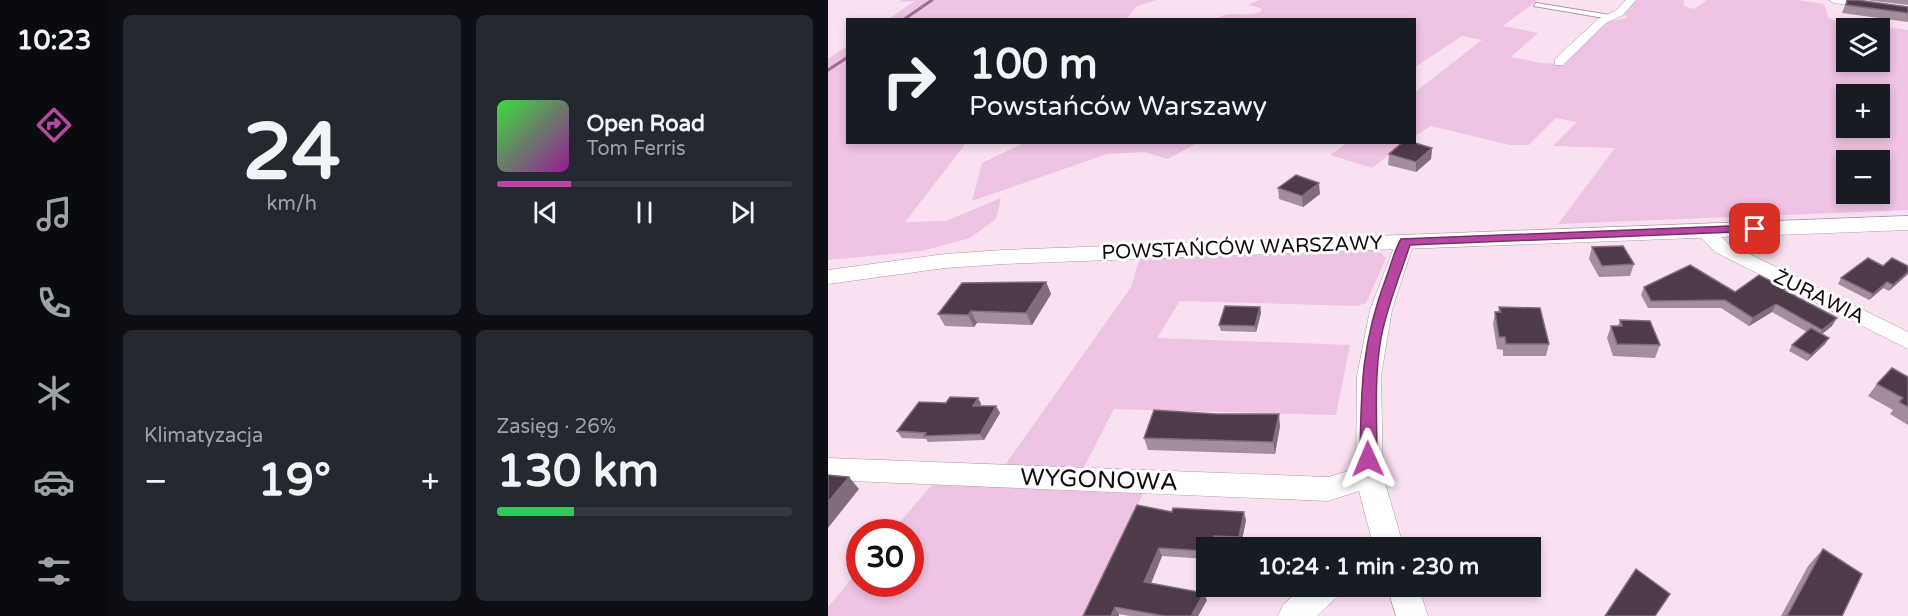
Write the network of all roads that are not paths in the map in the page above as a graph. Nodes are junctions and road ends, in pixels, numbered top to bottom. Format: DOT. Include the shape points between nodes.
graph roads {
  1 [pos="1631,0"];
  2 [pos="1834,0"];
  3 [pos="1536,5"];
  4 [pos="1908,10"];
  5 [pos="1610,17"];
  6 [pos="1559,62"];
  7 [pos="1908,223"];
  8 [pos="1703,230"];
  9 [pos="1406,242"];
  10 [pos="828,277"];
  11 [pos="1908,341"];
  12 [pos="828,469"];
  13 [pos="1369,476"];
  14 [pos="1386,537"];
  15 [pos="1314,597"];
  16 [pos="1406,597"];
  17 [pos="1294,616"];
  18 [pos="1412,616"];
  1 -- 5 [label="street"];
  2 -- 4 [label="street"];
  3 -- 5 [label="lane"];
  5 -- 6 [label="street"];
  7 -- 8 [label="street, POWSTAŃCÓW WARSZAWY"];
  8 -- 9 [label="street, POWSTAŃCÓW WARSZAWY"];
  8 -- 11 [label="street, ŻURAWIA" via="1722,248"];
  9 -- 10 [label="street, POWSTAŃCÓW WARSZAWY" via="1003,257"];
  9 -- 13 [label="street" via="1374,339 1369,376"];
  12 -- 13 [label="street, WYGONOWA" via="1328,489"];
  13 -- 14 [label="street"];
  15 -- 17 [label="street"];
  16 -- 18 [label="street"];
}
